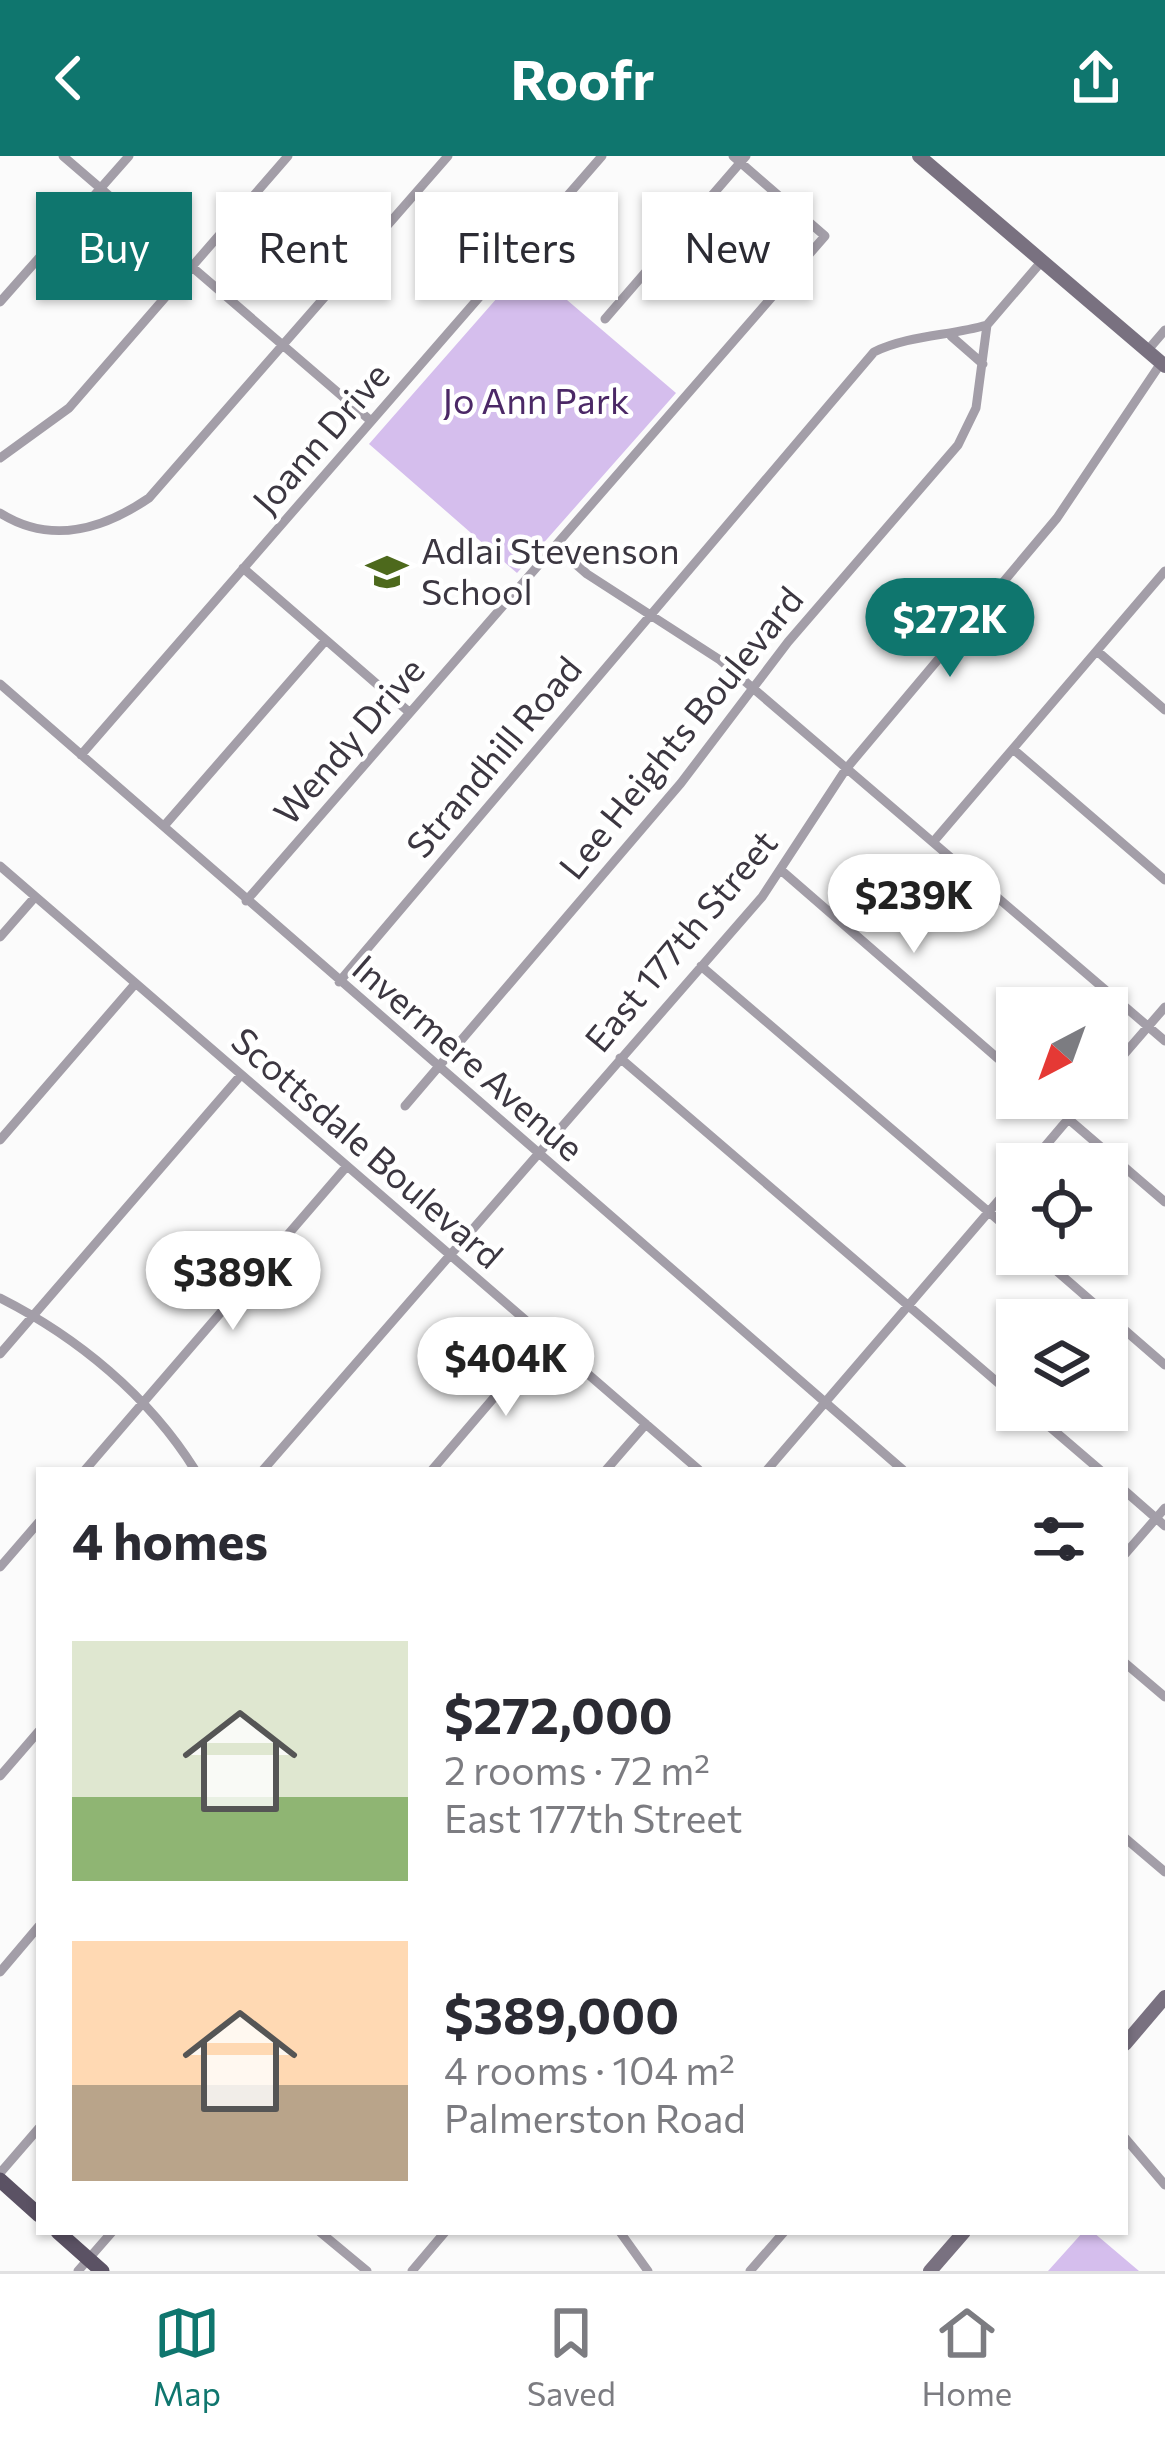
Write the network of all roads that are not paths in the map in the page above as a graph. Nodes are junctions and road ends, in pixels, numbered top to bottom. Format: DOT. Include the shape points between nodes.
graph roads {
  1 [pos="63,156"];
  2 [pos="129,156"];
  3 [pos="289,156"];
  4 [pos="448,156"];
  5 [pos="602,156"];
  6 [pos="919,156"];
  7 [pos="740,158"];
  8 [pos="100,189"];
  9 [pos="104,192"];
  10 [pos="1042,261"];
  11 [pos="192,266"];
  12 [pos="192,268"];
  13 [pos="162,300"];
  14 [pos="0,302"];
  15 [pos="605,319"];
  16 [pos="987,325"];
  17 [pos="1165,330"];
  18 [pos="950,336"];
  19 [pos="283,344"];
  20 [pos="1147,351"];
  21 [pos="983,364"];
  22 [pos="1163,364"];
  23 [pos="371,421"];
  24 [pos="0,458"];
  25 [pos="0,513"];
  26 [pos="554,546"];
  27 [pos="243,568"];
  28 [pos="1165,571"];
  29 [pos="652,613"];
  30 [pos="326,640"];
  31 [pos="1097,651"];
  32 [pos="0,684"];
  33 [pos="755,690"];
  34 [pos="1165,710"];
  35 [pos="409,712"];
  36 [pos="1013,749"];
  37 [pos="81,754"];
  38 [pos="846,769"];
  39 [pos="164,826"];
  40 [pos="934,841"];
  41 [pos="0,866"];
  42 [pos="782,871"];
  43 [pos="1165,880"];
  44 [pos="35,897"];
  45 [pos="246,902"];
  46 [pos="0,938"];
  47 [pos="701,966"];
  48 [pos="338,982"];
  49 [pos="135,984"];
  50 [pos="1165,1007"];
  51 [pos="1148,1027"];
  52 [pos="1165,1041"];
  53 [pos="1128,1050"];
  54 [pos="996,1057"];
  55 [pos="620,1058"];
  56 [pos="437,1067"];
  57 [pos="241,1075"];
  58 [pos="405,1106"];
  59 [pos="1068,1119"];
  60 [pos="0,1140"];
  61 [pos="1048,1143"];
  62 [pos="536,1154"];
  63 [pos="347,1166"];
  64 [pos="1165,1202"];
  65 [pos="996,1204"];
  66 [pos="989,1212"];
  67 [pos="996,1218"];
  68 [pos="450,1254"];
  69 [pos="1061,1275"];
  70 [pos="0,1298"];
  71 [pos="908,1306"];
  72 [pos="34,1315"];
  73 [pos="545,1338"];
  74 [pos="0,1354"];
  75 [pos="1165,1365"];
  76 [pos="996,1381"];
  77 [pos="825,1402"];
  78 [pos="142,1405"];
  79 [pos="646,1424"];
  80 [pos="1054,1431"];
  81 [pos="88,1467"];
  82 [pos="193,1467"];
  83 [pos="266,1467"];
  84 [pos="435,1467"];
  85 [pos="609,1467"];
  86 [pos="696,1467"];
  87 [pos="769,1467"];
  88 [pos="900,1467"];
  89 [pos="1096,1467"];
  90 [pos="1128,1494"];
  91 [pos="1165,1508"];
  92 [pos="1161,1522"];
  93 [pos="36,1525"];
  94 [pos="1128,1551"];
  95 [pos="0,1567"];
  96 [pos="1128,1666"];
  97 [pos="1165,1697"];
  98 [pos="36,1734"];
  99 [pos="0,1776"];
  100 [pos="1128,1841"];
  101 [pos="1165,1872"];
  102 [pos="36,1930"];
  103 [pos="0,1972"];
  104 [pos="1165,1997"];
  105 [pos="1128,2040"];
  106 [pos="36,2132"];
  107 [pos="1128,2142"];
  108 [pos="0,2176"];
  109 [pos="1165,2185"];
  110 [pos="36,2212"];
  111 [pos="61,2235"];
  112 [pos="110,2235"];
  113 [pos="324,2235"];
  114 [pos="443,2235"];
  115 [pos="622,2235"];
  116 [pos="781,2235"];
  117 [pos="961,2235"];
  118 [pos="90,2267"];
  119 [pos="367,2271"];
  120 [pos="412,2271"];
  121 [pos="648,2271"];
  122 [pos="751,2271"];
  123 [pos="930,2271"];
  1 -- 8 [label="street"];
  2 -- 8 [label="street"];
  3 -- 11 [label="street"];
  4 -- 19 [label="street"];
  5 -- 23 [label="street, Joann Drive"];
  6 -- 10 [label="main road"];
  7 -- 15 [label="street"];
  7 -- 26 [label="street, Wendy Drive" via="825,236"];
  8 -- 9 [label="street"];
  8 -- 14 [label="street"];
  10 -- 16 [label="street"];
  10 -- 20 [label="main road"];
  12 -- 19 [label="street"];
  13 -- 24 [label="street" via="69,408"];
  16 -- 18 [label="street, Strandhill Road"];
  16 -- 21 [label="street, Lee Heights Boulevard"];
  17 -- 20 [label="street"];
  18 -- 21 [label="street"];
  18 -- 29 [label="street, Strandhill Road" via="899,340 874,352"];
  19 -- 23 [label="street"];
  19 -- 25 [label="street" via="149,498 122,517 70,532 17,524"];
  20 -- 22 [label="main road"];
  21 -- 33 [label="street, Lee Heights Boulevard" via="976,408 958,445"];
  22 -- 38 [label="street, East 177th Street" via="1057,518"];
  23 -- 27 [label="street, Joann Drive"];
  26 -- 29 [label="street"];
  26 -- 35 [label="street, Wendy Drive"];
  27 -- 30 [label="street"];
  27 -- 37 [label="street, Joann Drive"];
  28 -- 31 [label="street"];
  29 -- 33 [label="street"];
  29 -- 48 [label="street, Strandhill Road"];
  30 -- 35 [label="street"];
  30 -- 39 [label="street"];
  31 -- 34 [label="street"];
  31 -- 36 [label="street"];
  32 -- 37 [label="street, Invermere Avenue"];
  33 -- 38 [label="street"];
  33 -- 56 [label="street, Lee Heights Boulevard"];
  35 -- 45 [label="street, Wendy Drive"];
  36 -- 40 [label="street"];
  36 -- 43 [label="street"];
  37 -- 39 [label="street, Invermere Avenue"];
  38 -- 40 [label="street"];
  38 -- 42 [label="street, East 177th Street"];
  39 -- 45 [label="street, Invermere Avenue"];
  40 -- 51 [label="street"];
  41 -- 44 [label="street, Scottsdale Boulevard"];
  42 -- 47 [label="street, East 177th Street"];
  42 -- 54 [label="street"];
  44 -- 46 [label="street"];
  44 -- 49 [label="street, Scottsdale Boulevard"];
  45 -- 48 [label="street, Invermere Avenue"];
  47 -- 55 [label="street, East 177th Street"];
  47 -- 66 [label="street"];
  48 -- 56 [label="street, Invermere Avenue"];
  49 -- 57 [label="street, Scottsdale Boulevard"];
  49 -- 60 [label="street"];
  50 -- 51 [label="street"];
  51 -- 52 [label="street"];
  51 -- 53 [label="street"];
  55 -- 62 [label="street, East 177th Street"];
  55 -- 71 [label="street"];
  56 -- 58 [label="street, Lee Heights Boulevard"];
  56 -- 62 [label="street, Invermere Avenue"];
  57 -- 63 [label="street, Scottsdale Boulevard"];
  57 -- 72 [label="street"];
  59 -- 61 [label="street"];
  59 -- 64 [label="street"];
  62 -- 68 [label="street, East 177th Street"];
  62 -- 77 [label="street, Invermere Avenue"];
  63 -- 68 [label="street, Scottsdale Boulevard"];
  63 -- 78 [label="street"];
  65 -- 66 [label="street"];
  66 -- 67 [label="street"];
  66 -- 71 [label="street"];
  68 -- 73 [label="street, Scottsdale Boulevard"];
  68 -- 83 [label="street, East 177th Street"];
  69 -- 75 [label="street"];
  70 -- 72 [label="street"];
  71 -- 76 [label="street"];
  71 -- 77 [label="street"];
  72 -- 74 [label="street"];
  72 -- 78 [label="street" via="95,1358"];
  73 -- 79 [label="street, Scottsdale Boulevard"];
  73 -- 84 [label="street"];
  77 -- 87 [label="street"];
  77 -- 88 [label="street, Invermere Avenue"];
  78 -- 81 [label="street"];
  78 -- 82 [label="street"];
  79 -- 85 [label="street"];
  79 -- 86 [label="street, Scottsdale Boulevard"];
  80 -- 89 [label="street"];
  90 -- 92 [label="street"];
  91 -- 92 [label="street"];
  92 -- 94 [label="street"];
  93 -- 95 [label="street"];
  96 -- 97 [label="street"];
  98 -- 99 [label="street"];
  100 -- 101 [label="street"];
  102 -- 103 [label="street"];
  104 -- 105 [label="main road"];
  106 -- 108 [label="street"];
  107 -- 109 [label="street"];
  108 -- 110 [label="main road"];
  111 -- 118 [label="main road"];
  112 -- 118 [label="street"];
  113 -- 119 [label="street"];
  114 -- 120 [label="street"];
  115 -- 121 [label="street"];
  116 -- 122 [label="street"];
  117 -- 123 [label="main road"];
}
